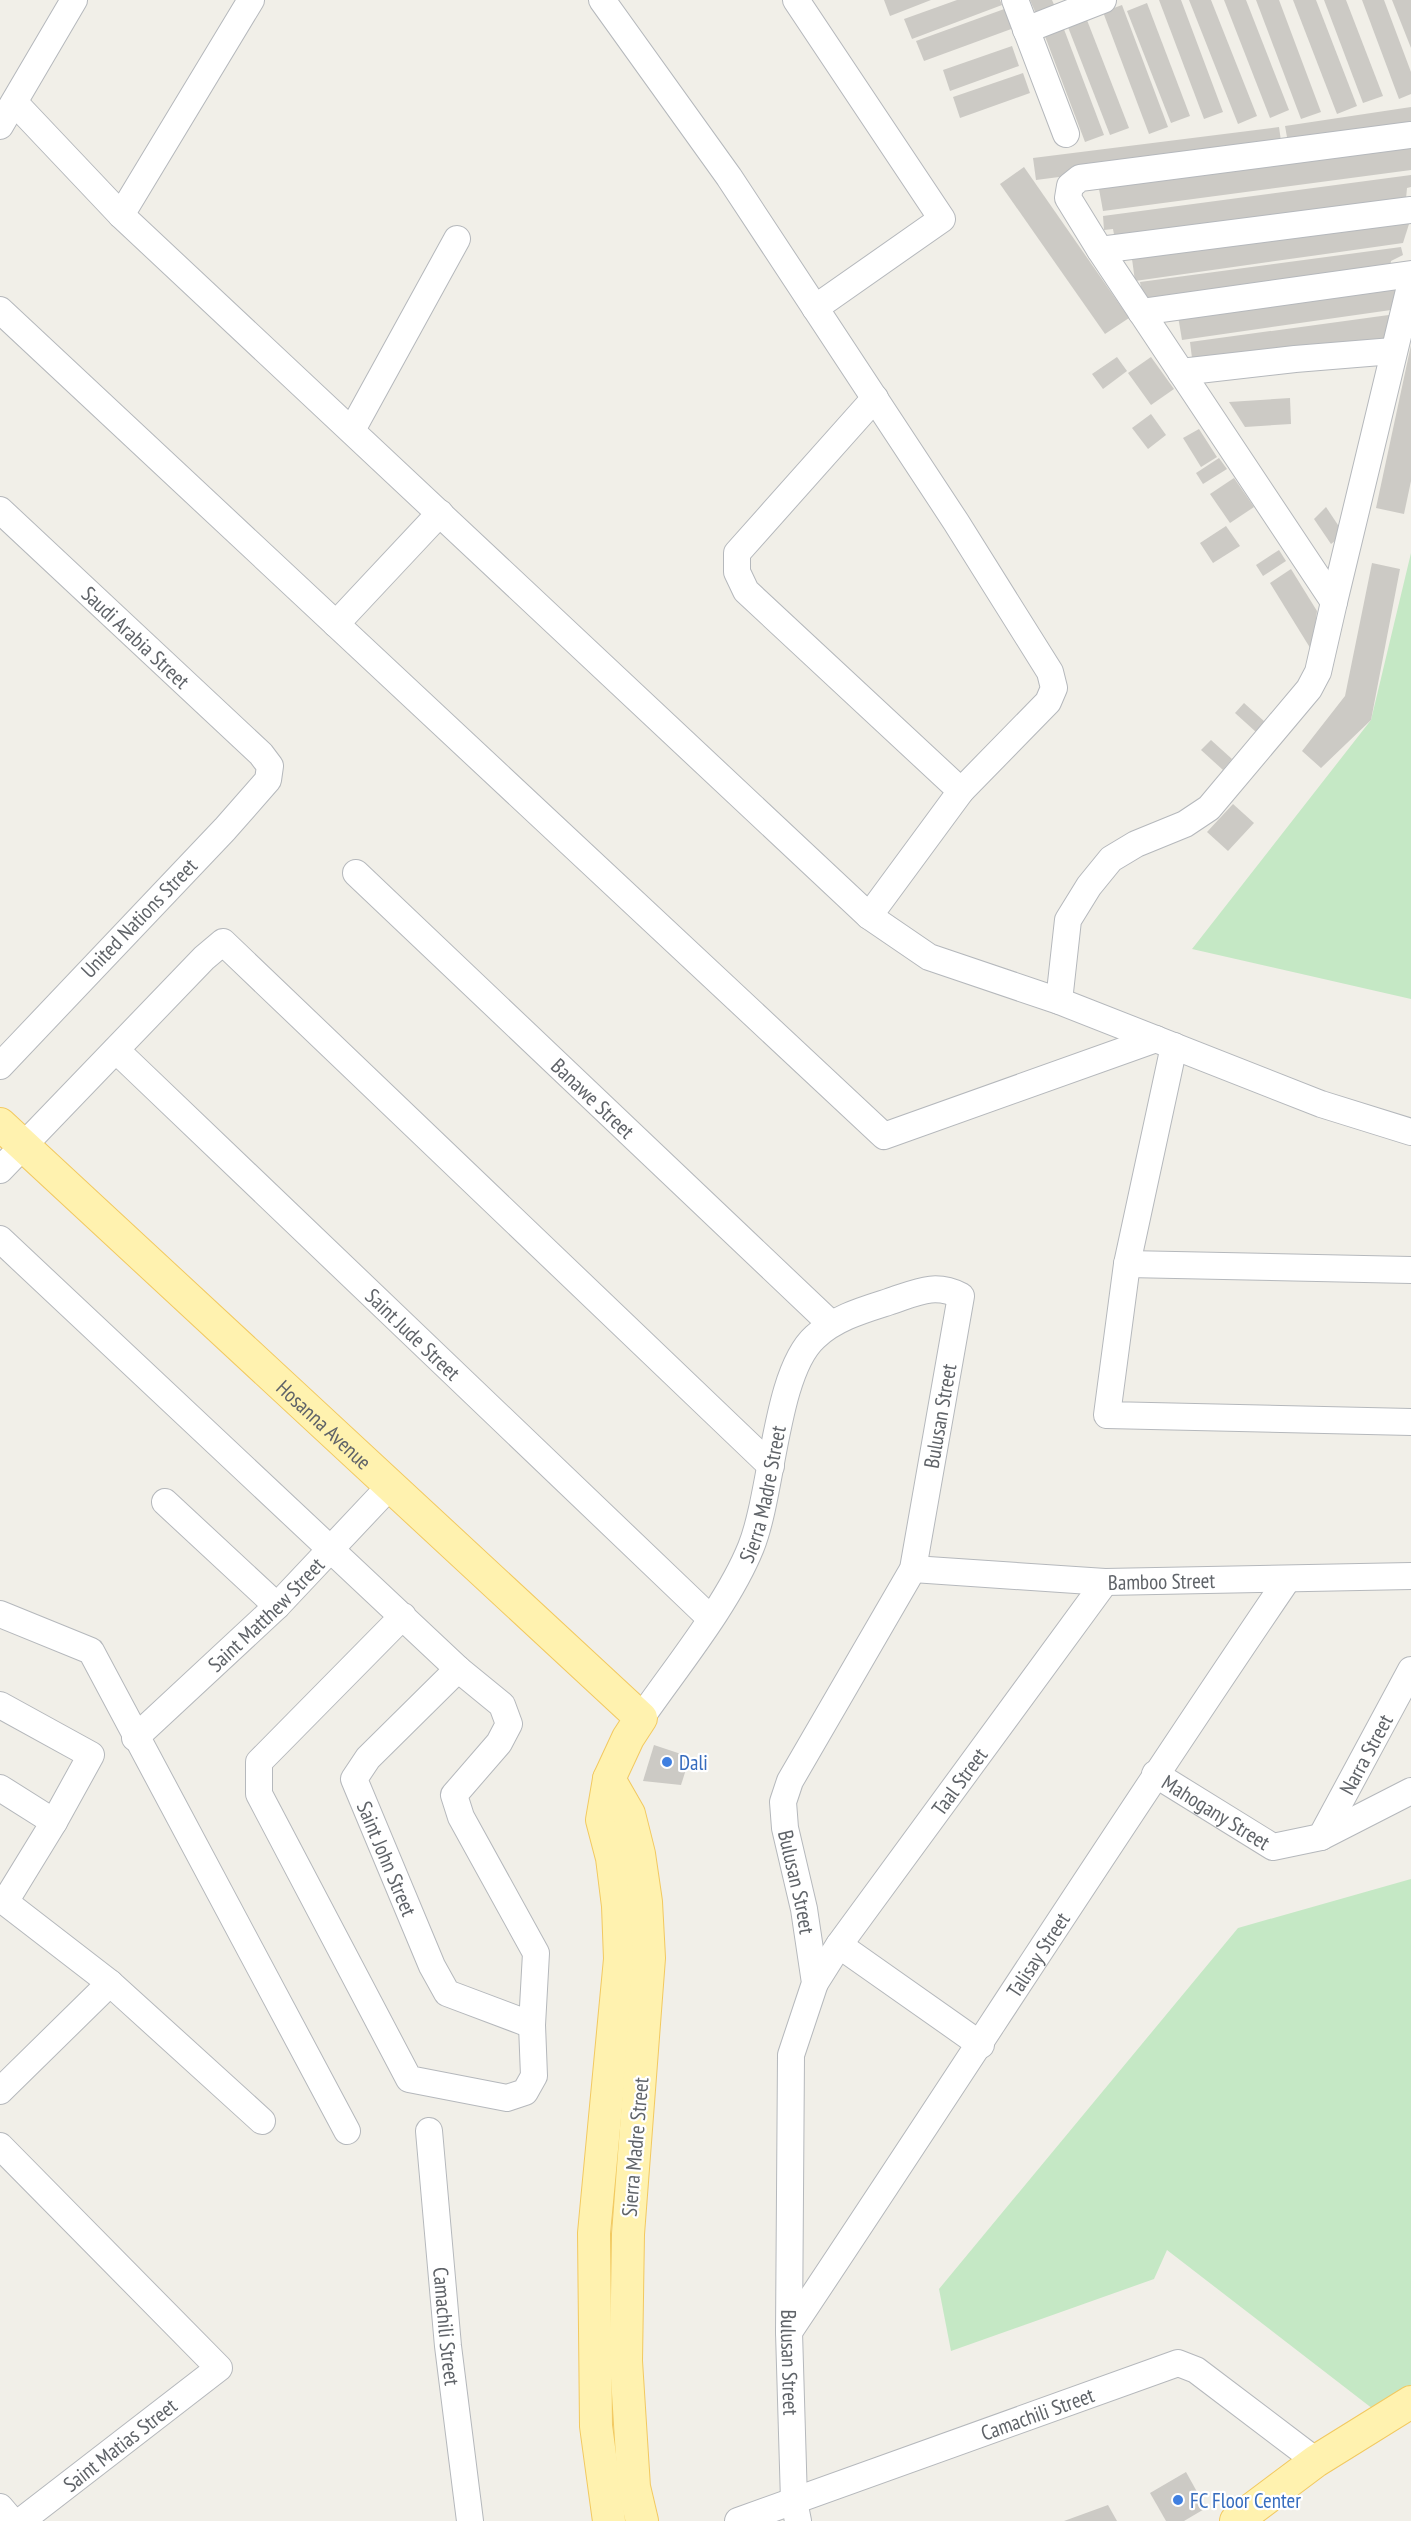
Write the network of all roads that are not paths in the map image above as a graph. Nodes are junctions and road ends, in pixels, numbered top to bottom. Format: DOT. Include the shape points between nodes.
graph roads {
  1 [pos="74,0"];
  2 [pos="251,0"];
  3 [pos="603,0"];
  4 [pos="796,0"];
  5 [pos="1015,0"];
  6 [pos="1103,0"];
  7 [pos="1026,30"];
  8 [pos="15,103"];
  9 [pos="0,126"];
  10 [pos="1066,134"];
  11 [pos="1411,135"];
  12 [pos="1411,210"];
  13 [pos="121,215"];
  14 [pos="458,238"];
  15 [pos="1100,250"];
  16 [pos="1411,274"];
  17 [pos="1411,282"];
  18 [pos="815,308"];
  19 [pos="0,310"];
  20 [pos="1141,312"];
  21 [pos="1393,351"];
  22 [pos="1181,372"];
  23 [pos="874,398"];
  24 [pos="352,430"];
  25 [pos="0,510"];
  26 [pos="440,513"];
  27 [pos="1334,602"];
  28 [pos="336,624"];
  29 [pos="270,766"];
  30 [pos="961,791"];
  31 [pos="356,873"];
  32 [pos="869,916"];
  33 [pos="1059,1001"];
  34 [pos="1165,1043"];
  35 [pos="116,1050"];
  36 [pos="0,1066"];
  37 [pos="1411,1132"];
  38 [pos="11,1134"];
  39 [pos="0,1170"];
  40 [pos="0,1239"];
  41 [pos="1127,1264"];
  42 [pos="1411,1270"];
  43 [pos="961,1296"];
  44 [pos="831,1324"];
  45 [pos="1411,1422"];
  46 [pos="771,1466"];
  47 [pos="391,1485"];
  48 [pos="165,1502"];
  49 [pos="331,1548"];
  50 [pos="913,1569"];
  51 [pos="1411,1576"];
  52 [pos="1287,1580"];
  53 [pos="1106,1582"];
  54 [pos="277,1606"];
  55 [pos="0,1614"];
  56 [pos="403,1616"];
  57 [pos="710,1618"];
  58 [pos="458,1669"];
  59 [pos="1411,1670"];
  60 [pos="0,1705"];
  61 [pos="641,1718"];
  62 [pos="135,1738"];
  63 [pos="1155,1774"];
  64 [pos="609,1779"];
  65 [pos="0,1788"];
  66 [pos="1411,1791"];
  67 [pos="54,1822"];
  68 [pos="1321,1837"];
  69 [pos="2,1900"];
  70 [pos="839,1946"];
  71 [pos="110,1983"];
  72 [pos="815,1983"];
  73 [pos="532,2025"];
  74 [pos="981,2044"];
  75 [pos="0,2091"];
  76 [pos="605,2113"];
  77 [pos="638,2116"];
  78 [pos="262,2121"];
  79 [pos="347,2131"];
  80 [pos="429,2132"];
  81 [pos="0,2146"];
  82 [pos="789,2332"];
  83 [pos="1411,2402"];
  84 [pos="1316,2461"];
  85 [pos="0,2506"];
  86 [pos="796,2511"];
  87 [pos="12,2521"];
  88 [pos="21,2521"];
  89 [pos="470,2521"];
  90 [pos="609,2521"];
  91 [pos="642,2521"];
  92 [pos="738,2521"];
  93 [pos="1236,2521"];
  1 -- 8 [label="street"];
  2 -- 13 [label="street"];
  3 -- 18 [label="street" via="729,177"];
  4 -- 18 [label="street" via="942,219"];
  5 -- 7 [label="street"];
  6 -- 7 [label="street"];
  7 -- 10 [label="street"];
  8 -- 9 [label="street"];
  8 -- 13 [label="street"];
  11 -- 15 [label="street" via="1080,178 1070,186 1068,198"];
  12 -- 15 [label="street"];
  13 -- 24 [label="street"];
  14 -- 24 [label="street"];
  15 -- 20 [label="street"];
  16 -- 20 [label="street"];
  17 -- 21 [label="street"];
  18 -- 23 [label="street"];
  19 -- 28 [label="street"];
  20 -- 22 [label="street"];
  21 -- 22 [label="street"];
  21 -- 27 [label="street"];
  22 -- 27 [label="street"];
  23 -- 30 [label="street" via="1050,672 1054,688 1048,702"];
  23 -- 30 [label="street" via="737,552 737,572 746,591"];
  24 -- 26 [label="street"];
  25 -- 29 [label="street, Saudi Arabia Street"];
  26 -- 28 [label="street"];
  26 -- 32 [label="street"];
  27 -- 33 [label="street" via="1318,672 1309,689 1217,800 1185,824 1111,859 1089,886 1068,920"];
  28 -- 34 [label="street" via="884,1136"];
  29 -- 36 [label="street, United Nations Street" via="268,780 225,829"];
  30 -- 32 [label="street"];
  31 -- 44 [label="street, Banawe Street"];
  32 -- 33 [label="street" via="929,957"];
  33 -- 34 [label="street"];
  34 -- 37 [label="street" via="1321,1104"];
  34 -- 41 [label="street"];
  35 -- 38 [label="street"];
  35 -- 46 [label="street" via="223,942"];
  35 -- 57 [label="street, Saint Jude Street"];
  38 -- 39 [label="street"];
  38 -- 47 [label="main road, Hosanna Avenue"];
  40 -- 49 [label="street"];
  41 -- 42 [label="street"];
  41 -- 45 [label="street" via="1107,1415"];
  43 -- 44 [label="street, Sierra Madre Street" via="946,1288 929,1288"];
  43 -- 50 [label="street, Bulusan Street"];
  44 -- 46 [label="street, Sierra Madre Street" via="813,1338 799,1357 789,1382"];
  46 -- 57 [label="street, Sierra Madre Street" via="764,1508 751,1548"];
  47 -- 49 [label="street, Saint Matthew Street"];
  47 -- 61 [label="main road, Hosanna Avenue"];
  48 -- 54 [label="street"];
  49 -- 54 [label="street, Saint Matthew Street"];
  49 -- 56 [label="street"];
  50 -- 53 [label="street, Bamboo Street"];
  50 -- 72 [label="street, Bulusan Street" via="790,1781 783,1802"];
  51 -- 52 [label="street, Bamboo Street"];
  52 -- 53 [label="street, Bamboo Street"];
  52 -- 63 [label="street, Talisay Street"];
  53 -- 70 [label="street, Taal Street"];
  54 -- 62 [label="street, Saint Matthew Street"];
  55 -- 62 [label="street" via="91,1651"];
  56 -- 58 [label="street"];
  56 -- 73 [label="street" via="259,1762 259,1794 409,2079 507,2098 525,2092 534,2076"];
  57 -- 61 [label="street, Sierra Madre Street"];
  58 -- 73 [label="street" via="502,1705 509,1724 499,1743 454,1795 461,1817 536,1953"];
  58 -- 73 [label="street, Saint John Street" via="368,1758 354,1779 447,1993"];
  59 -- 68 [label="street, Narra Street"];
  60 -- 67 [label="street" via="91,1755"];
  61 -- 64 [label="main road, Sierra Madre Street"];
  62 -- 79 [label="street"];
  63 -- 68 [label="street, Mahogany Street" via="1273,1847"];
  63 -- 74 [label="street, Talisay Street"];
  64 -- 76 [label="main road, Sierra Madre Street" via="602,1820 612,1858 620,1959"];
  64 -- 77 [label="main road, Sierra Madre Street" via="629,1814 646,1902 649,1958"];
  65 -- 67 [label="street"];
  66 -- 68 [label="street, Mahogany Street"];
  67 -- 69 [label="street"];
  69 -- 71 [label="street"];
  70 -- 72 [label="street, Taal Street"];
  70 -- 74 [label="street"];
  71 -- 75 [label="street"];
  71 -- 78 [label="street"];
  72 -- 82 [label="street, Bulusan Street" via="791,2055"];
  74 -- 82 [label="street, Talisay Street"];
  76 -- 77 [label="main road"];
  76 -- 90 [label="main road, Sierra Madre Street" via="594,2233 594,2357 596,2426"];
  77 -- 91 [label="main road, Sierra Madre Street" via="628,2234 626,2361 634,2487"];
  80 -- 89 [label="street, Camachili Street" via="448,2346"];
  81 -- 88 [label="street, Saint Matias Street" via="219,2368"];
  82 -- 86 [label="street, Bulusan Street"];
  83 -- 84 [label="main road"];
  84 -- 86 [label="street, Camachili Street" via="1196,2370 1178,2363"];
  84 -- 93 [label="main road"];
  85 -- 87 [label="street"];
  86 -- 92 [label="street, Camachili Street"];
}
